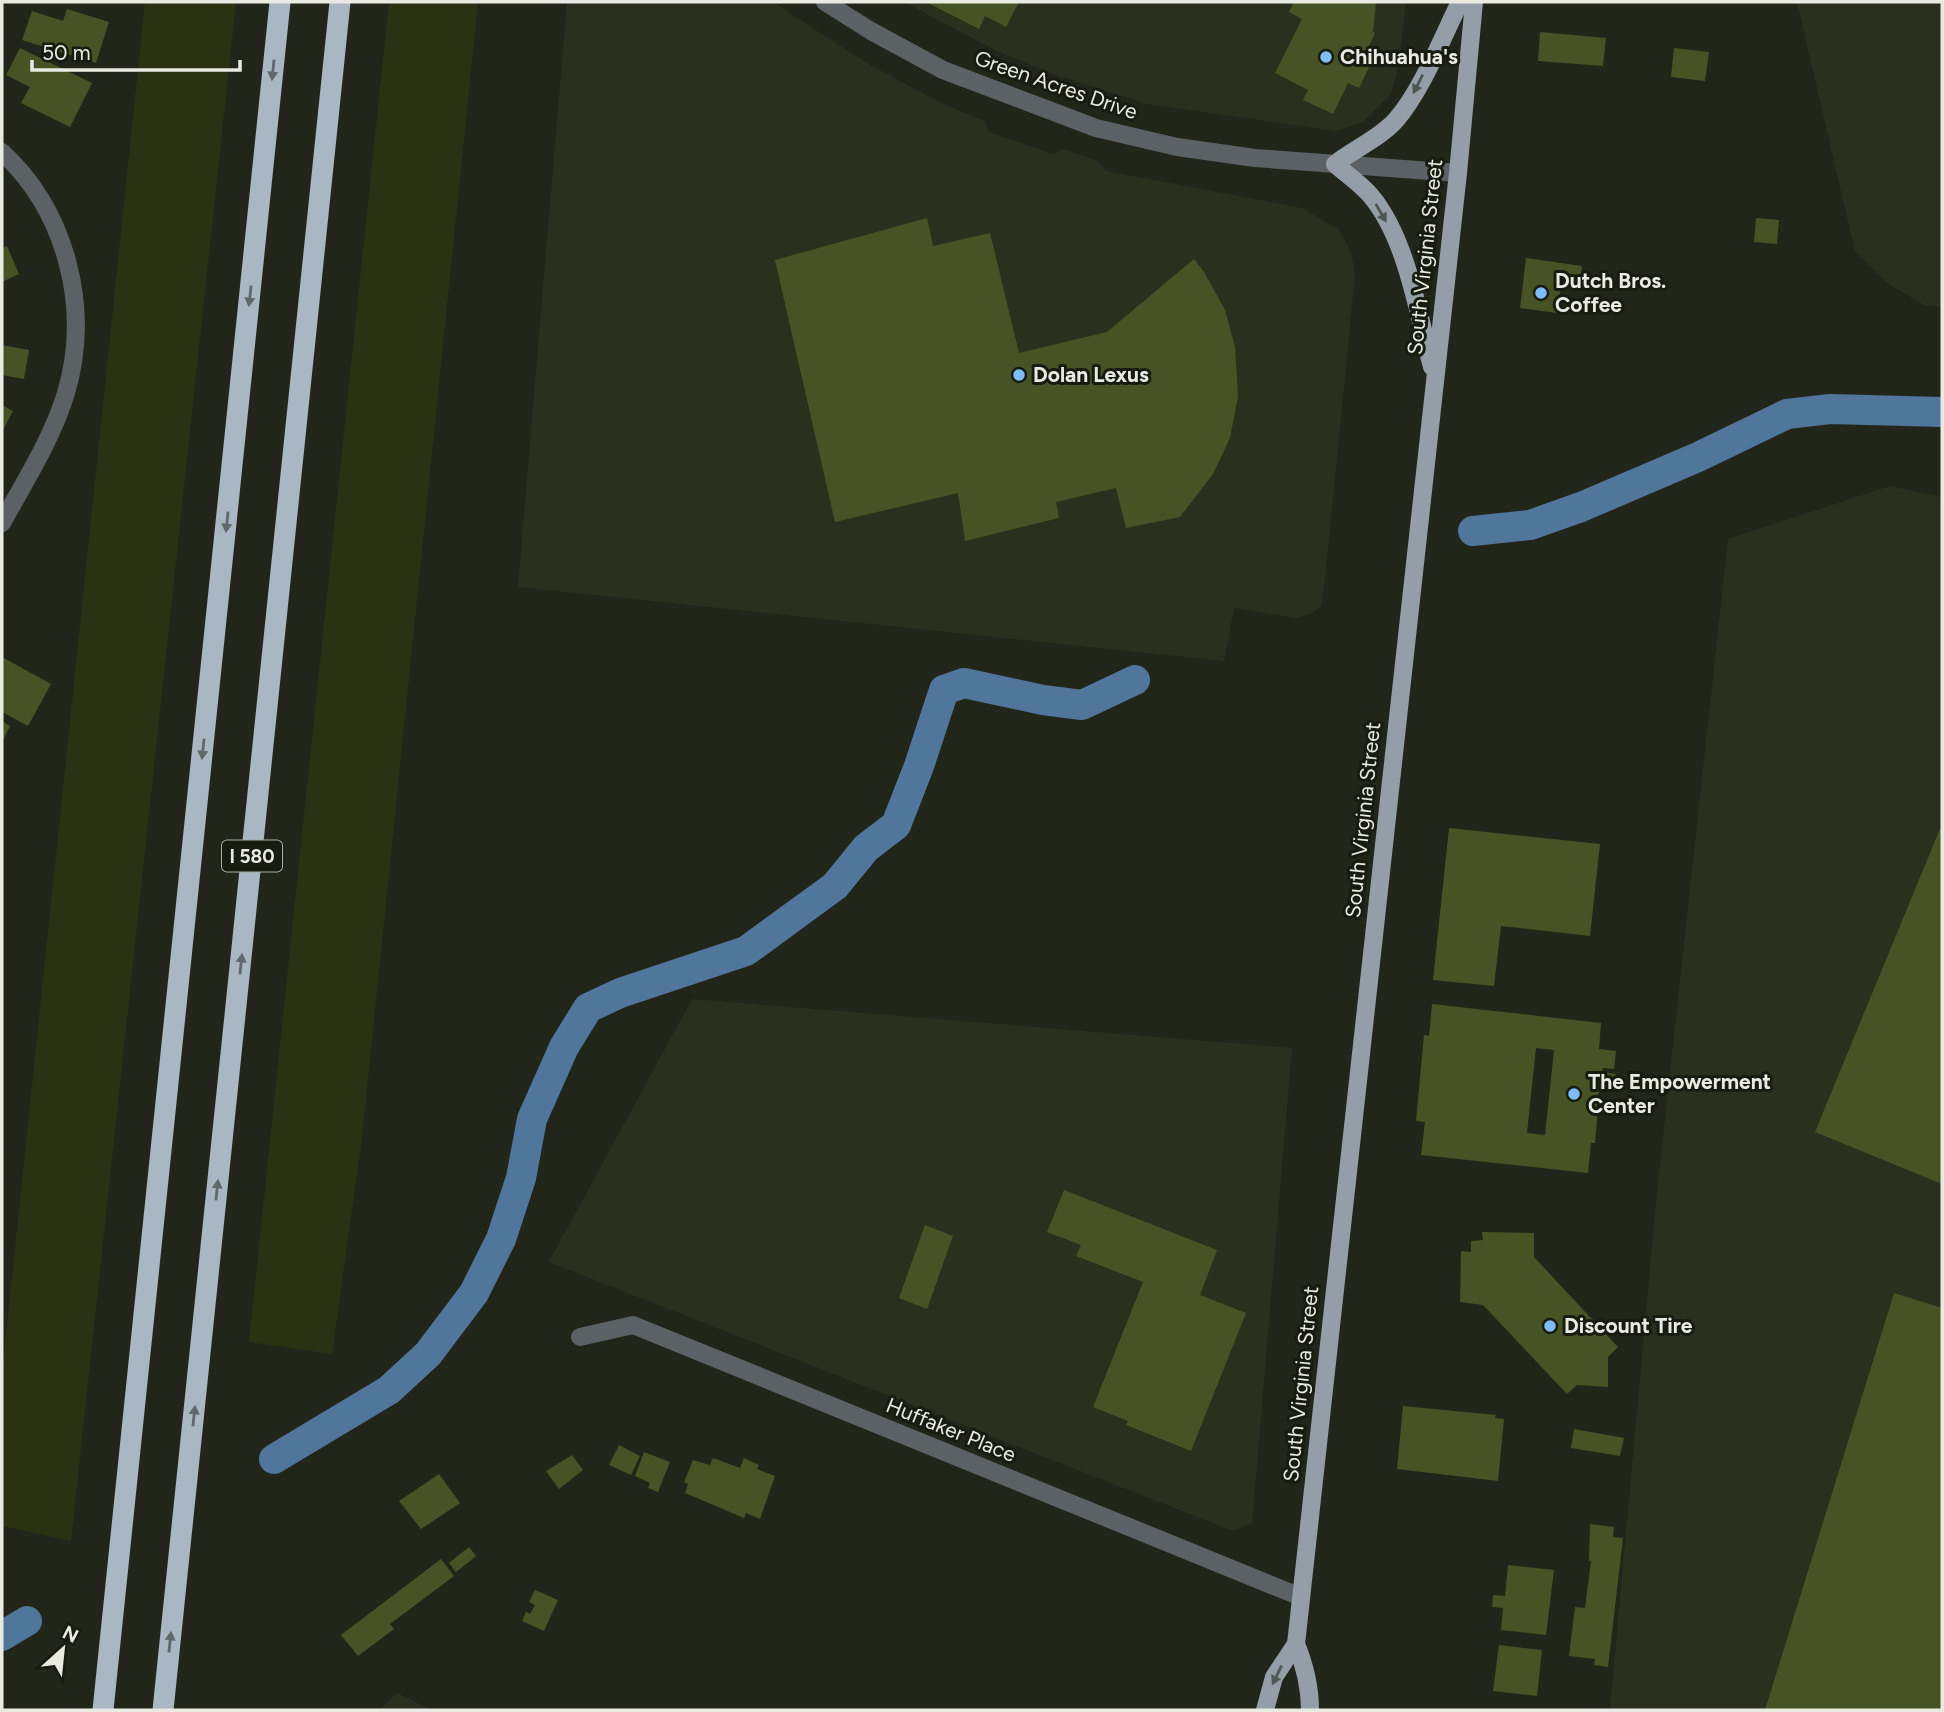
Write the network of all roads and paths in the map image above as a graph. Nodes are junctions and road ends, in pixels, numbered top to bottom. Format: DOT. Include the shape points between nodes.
graph roads {
  1 [pos="280,2"];
  2 [pos="340,2"];
  3 [pos="825,2"];
  4 [pos="1460,2"];
  5 [pos="1474,2"];
  6 [pos="2,152"];
  7 [pos="1335,164"];
  8 [pos="1458,173"];
  9 [pos="1435,377"];
  10 [pos="2,523"];
  11 [pos="580,1336"];
  12 [pos="1301,1597"];
  13 [pos="1296,1644"];
  14 [pos="103,1710"];
  15 [pos="163,1710"];
  16 [pos="1265,1710"];
  17 [pos="1310,1710"];
  1 -- 14 [label="highway, I 580, one-way"];
  15 -- 2 [label="highway, I 580, one-way"];
  3 -- 7 [label="street, Green Acres Drive" via="943,70 1096,128 1255,158"];
  4 -- 7 [label="main road, one-way" via="1395,121"];
  5 -- 8 [label="main road, South Virginia Street"];
  6 -- 10 [label="street" via="44,206 60,239 72,279 76,316 66,393 52,431"];
  7 -- 8 [label="street, Green Acres Drive"];
  7 -- 9 [label="main road, one-way" via="1370,195 1394,237"];
  8 -- 9 [label="main road, South Virginia Street"];
  9 -- 12 [label="main road, South Virginia Street"];
  11 -- 12 [label="street, Huffaker Place" via="633,1325"];
  12 -- 13 [label="main road, South Virginia Street"];
  13 -- 16 [label="main road, South Virginia Street, one-way" via="1274,1677"];
  13 -- 17 [label="main road, South Virginia Street" via="1310,1688"];
}
